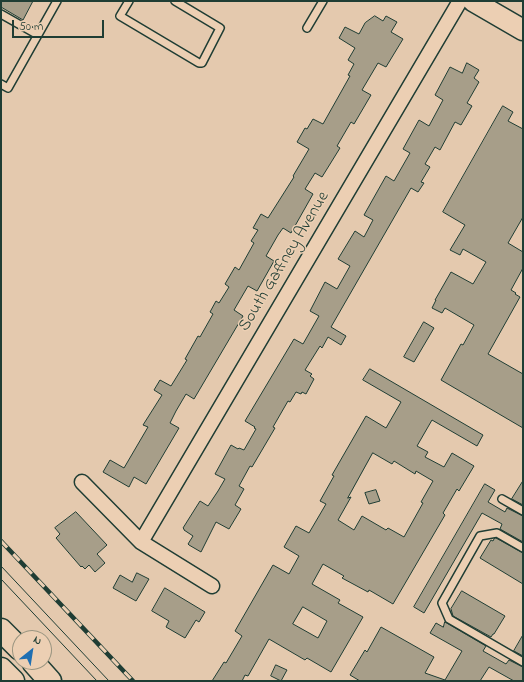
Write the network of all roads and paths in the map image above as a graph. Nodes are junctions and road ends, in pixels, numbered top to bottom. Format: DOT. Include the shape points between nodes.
graph roads {
  1 [pos="57,1"];
  2 [pos="129,1"];
  3 [pos="175,1"];
  4 [pos="323,1"];
  5 [pos="460,1"];
  6 [pos="473,1"];
  7 [pos="1,14"];
  8 [pos="307,28"];
  9 [pos="523,30"];
  10 [pos="38,35"];
  11 [pos="1,84"];
  12 [pos="82,482"];
  13 [pos="502,499"];
  14 [pos="523,511"];
  15 [pos="141,542"];
  16 [pos="523,548"];
  17 [pos="212,586"];
  18 [pos="1,630"];
  19 [pos="12,641"];
  20 [pos="523,662"];
  21 [pos="1,669"];
  22 [pos="13,681"];
  1 -- 10 [label="lane"];
  2 -- 3 [label="lane" via="120,16 202,63 220,28"];
  4 -- 8 [label="lane"];
  5 -- 15 [label="street, South Gaffney Avenue"];
  6 -- 9 [label="main road"];
  7 -- 10 [label="lane"];
  10 -- 11 [label="lane" via="8,88"];
  12 -- 15 [label="street"];
  13 -- 14 [label="lane"];
  15 -- 17 [label="street"];
  16 -- 20 [label="lane" via="498,533 480,536 442,603 449,619"];
  18 -- 19 [label="main road"];
  21 -- 22 [label="main road"];
}
